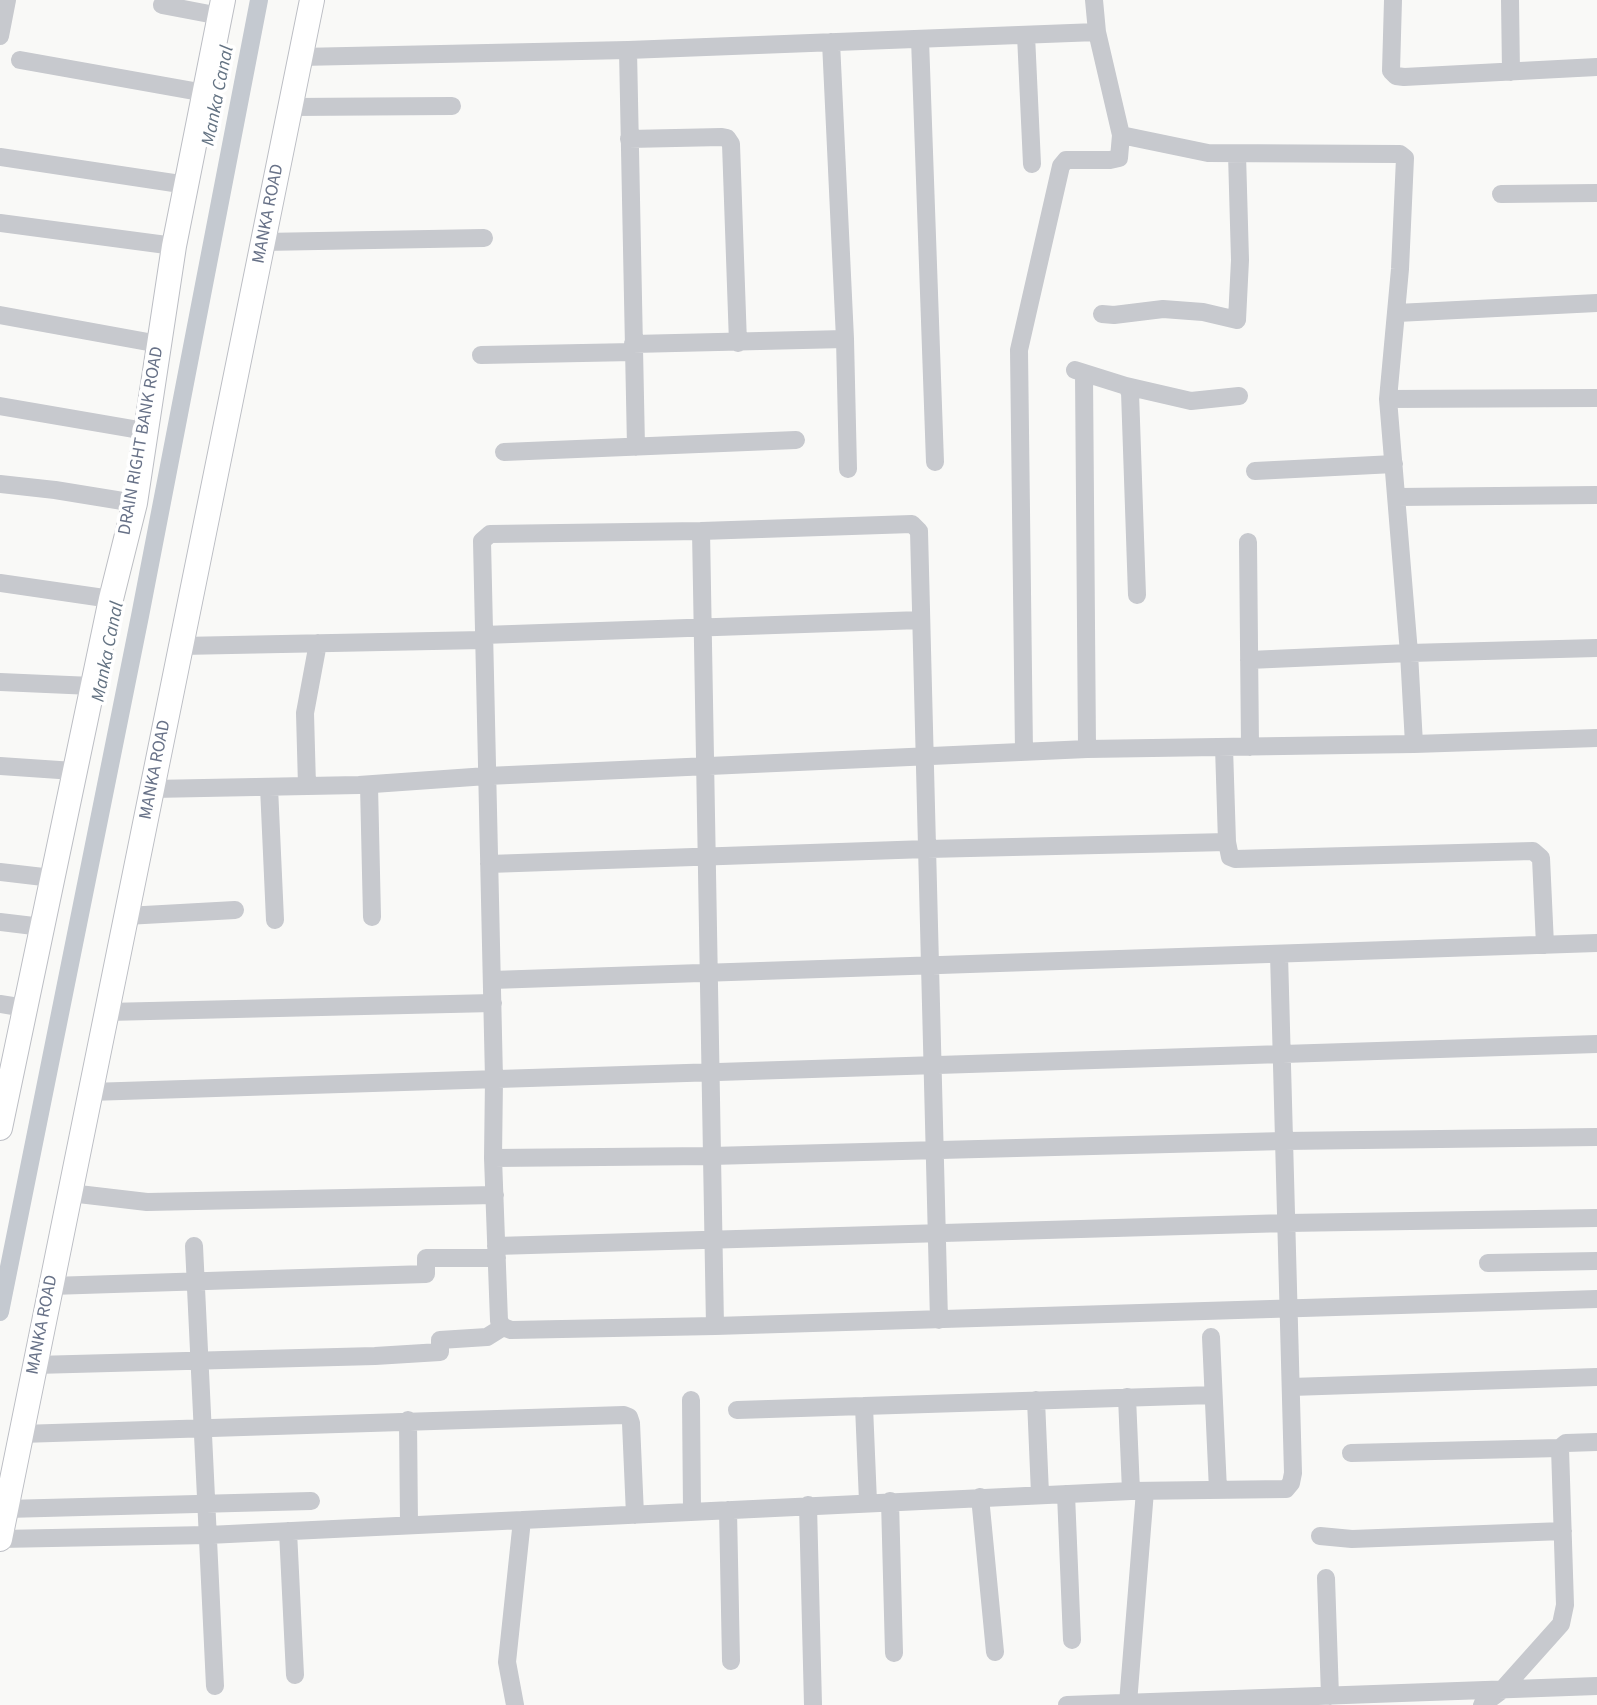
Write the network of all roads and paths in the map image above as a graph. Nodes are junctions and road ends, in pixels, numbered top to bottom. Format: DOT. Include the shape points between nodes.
graph roads {
  1 [pos="312,0"];
  2 [pos="1094,0"];
  3 [pos="1393,0"];
  4 [pos="1510,0"];
  5 [pos="162,5"];
  6 [pos="222,8"];
  7 [pos="4,10"];
  8 [pos="1097,32"];
  9 [pos="1026,35"];
  10 [pos="0,36"];
  11 [pos="919,39"];
  12 [pos="831,42"];
  13 [pos="628,50"];
  14 [pos="300,57"];
  15 [pos="20,60"];
  16 [pos="1597,67"];
  17 [pos="1511,72"];
  18 [pos="205,93"];
  19 [pos="452,106"];
  20 [pos="290,107"];
  21 [pos="1121,135"];
  22 [pos="629,139"];
  23 [pos="1237,153"];
  24 [pos="0,157"];
  25 [pos="1032,164"];
  26 [pos="187,185"];
  27 [pos="1597,193"];
  28 [pos="1501,194"];
  29 [pos="0,223"];
  30 [pos="484,238"];
  31 [pos="263,242"];
  32 [pos="174,246"];
  33 [pos="1597,303"];
  34 [pos="1396,313"];
  35 [pos="1102,314"];
  36 [pos="0,315"];
  37 [pos="845,339"];
  38 [pos="738,343"];
  39 [pos="159,344"];
  40 [pos="633,348"];
  41 [pos="481,355"];
  42 [pos="1126,386"];
  43 [pos="1239,396"];
  44 [pos="1597,398"];
  45 [pos="1388,399"];
  46 [pos="0,406"];
  47 [pos="145,430"];
  48 [pos="796,440"];
  49 [pos="636,447"];
  50 [pos="504,452"];
  51 [pos="935,462"];
  52 [pos="1394,464"];
  53 [pos="848,469"];
  54 [pos="1255,471"];
  55 [pos="0,484"];
  56 [pos="1597,495"];
  57 [pos="1397,497"];
  58 [pos="135,503"];
  59 [pos="701,531"];
  60 [pos="1248,542"];
  61 [pos="0,583"];
  62 [pos="1137,595"];
  63 [pos="111,598"];
  64 [pos="922,621"];
  65 [pos="703,627"];
  66 [pos="483,637"];
  67 [pos="318,643"];
  68 [pos="181,646"];
  69 [pos="1597,648"];
  70 [pos="1409,653"];
  71 [pos="1249,660"];
  72 [pos="0,682"];
  73 [pos="92,687"];
  74 [pos="1597,738"];
  75 [pos="1414,744"];
  76 [pos="1224,747"];
  77 [pos="1250,747"];
  78 [pos="1087,749"];
  79 [pos="1024,752"];
  80 [pos="926,756"];
  81 [pos="0,766"];
  82 [pos="706,768"];
  83 [pos="74,771"];
  84 [pos="487,776"];
  85 [pos="369,785"];
  86 [pos="306,786"];
  87 [pos="269,787"];
  88 [pos="152,789"];
  89 [pos="1227,842"];
  90 [pos="927,849"];
  91 [pos="707,855"];
  92 [pos="489,864"];
  93 [pos="0,872"];
  94 [pos="52,878"];
  95 [pos="235,910"];
  96 [pos="126,916"];
  97 [pos="372,917"];
  98 [pos="275,920"];
  99 [pos="0,922"];
  100 [pos="42,927"];
  101 [pos="1597,943"];
  102 [pos="1545,945"];
  103 [pos="1279,954"];
  104 [pos="929,967"];
  105 [pos="708,972"];
  106 [pos="492,980"];
  107 [pos="493,1003"];
  108 [pos="0,1004"];
  109 [pos="25,1008"];
  110 [pos="107,1012"];
  111 [pos="1597,1044"];
  112 [pos="1282,1053"];
  113 [pos="931,1065"];
  114 [pos="6,1070"];
  115 [pos="710,1071"];
  116 [pos="495,1079"];
  117 [pos="90,1093"];
  118 [pos="0,1128"];
  119 [pos="1597,1137"];
  120 [pos="1284,1140"];
  121 [pos="934,1150"];
  122 [pos="711,1156"];
  123 [pos="493,1158"];
  124 [pos="70,1193"];
  125 [pos="495,1195"];
  126 [pos="1597,1218"];
  127 [pos="1287,1223"];
  128 [pos="936,1233"];
  129 [pos="713,1239"];
  130 [pos="194,1246"];
  131 [pos="497,1252"];
  132 [pos="1597,1261"];
  133 [pos="1488,1263"];
  134 [pos="195,1282"];
  135 [pos="51,1286"];
  136 [pos="1597,1299"];
  137 [pos="1289,1308"];
  138 [pos="939,1320"];
  139 [pos="715,1326"];
  140 [pos="503,1327"];
  141 [pos="1211,1337"];
  142 [pos="200,1361"];
  143 [pos="35,1365"];
  144 [pos="1597,1377"];
  145 [pos="1291,1387"];
  146 [pos="1213,1395"];
  147 [pos="1127,1397"];
  148 [pos="691,1400"];
  149 [pos="1036,1400"];
  150 [pos="864,1406"];
  151 [pos="737,1410"];
  152 [pos="408,1420"];
  153 [pos="203,1426"];
  154 [pos="21,1434"];
  155 [pos="1597,1442"];
  156 [pos="1560,1448"];
  157 [pos="1351,1452"];
  158 [pos="1218,1490"];
  159 [pos="1138,1491"];
  160 [pos="1066,1493"];
  161 [pos="1040,1494"];
  162 [pos="980,1497"];
  163 [pos="311,1501"];
  164 [pos="890,1501"];
  165 [pos="868,1502"];
  166 [pos="206,1504"];
  167 [pos="808,1505"];
  168 [pos="6,1509"];
  169 [pos="728,1510"];
  170 [pos="692,1512"];
  171 [pos="635,1515"];
  172 [pos="522,1520"];
  173 [pos="409,1525"];
  174 [pos="288,1531"];
  175 [pos="1563,1531"];
  176 [pos="208,1535"];
  177 [pos="1320,1536"];
  178 [pos="0,1539"];
  179 [pos="1326,1578"];
  180 [pos="1072,1640"];
  181 [pos="995,1652"];
  182 [pos="894,1653"];
  183 [pos="731,1661"];
  184 [pos="295,1675"];
  185 [pos="215,1686"];
  186 [pos="1597,1686"];
  187 [pos="1502,1690"];
  188 [pos="1330,1696"];
  189 [pos="1300,1701"];
  190 [pos="1116,1704"];
  191 [pos="515,1705"];
  192 [pos="813,1705"];
  193 [pos="1068,1705"];
  194 [pos="1482,1705"];
  1 -- 14 [label="main road, MANKA ROAD"];
  2 -- 8 [label="street"];
  3 -- 17 [label="street" via="1391,71 1396,76"];
  4 -- 17 [label="street"];
  5 -- 6 [label="street"];
  6 -- 18 [label="main road, DRAIN RIGHT BANK ROAD"];
  7 -- 10 [label="street"];
  8 -- 9 [label="street"];
  8 -- 21 [label="street"];
  9 -- 11 [label="street"];
  9 -- 25 [label="street"];
  11 -- 12 [label="street"];
  11 -- 51 [label="street"];
  12 -- 13 [label="street"];
  12 -- 37 [label="street"];
  13 -- 14 [label="street"];
  13 -- 22 [label="street"];
  14 -- 20 [label="main road, MANKA ROAD"];
  15 -- 18 [label="street"];
  16 -- 17 [label="street"];
  18 -- 26 [label="main road, DRAIN RIGHT BANK ROAD"];
  19 -- 20 [label="street"];
  20 -- 31 [label="main road, MANKA ROAD"];
  21 -- 23 [label="street" via="1209,153"];
  21 -- 79 [label="street" via="1119,158 1066,160 1061,166 1018,350"];
  22 -- 38 [label="street" via="722,137 731,144"];
  22 -- 40 [label="street"];
  23 -- 34 [label="street" via="1400,154 1405,158"];
  23 -- 35 [label="street" via="1237,320 1163,309"];
  24 -- 26 [label="street"];
  26 -- 32 [label="main road, DRAIN RIGHT BANK ROAD"];
  27 -- 28 [label="street"];
  29 -- 32 [label="street"];
  30 -- 31 [label="street"];
  31 -- 68 [label="main road, MANKA ROAD"];
  32 -- 39 [label="main road, DRAIN RIGHT BANK ROAD"];
  33 -- 34 [label="street"];
  34 -- 45 [label="street"];
  36 -- 39 [label="street"];
  37 -- 38 [label="street"];
  37 -- 53 [label="street"];
  38 -- 40 [label="street"];
  39 -- 47 [label="main road, DRAIN RIGHT BANK ROAD"];
  40 -- 41 [label="street"];
  40 -- 49 [label="street"];
  42 -- 43 [label="street" via="1191,401"];
  42 -- 62 [label="street" via="1130,392"];
  42 -- 78 [label="street" via="1080,372"];
  44 -- 45 [label="street"];
  45 -- 52 [label="street"];
  46 -- 47 [label="street"];
  47 -- 58 [label="main road, DRAIN RIGHT BANK ROAD"];
  48 -- 49 [label="street"];
  49 -- 50 [label="street"];
  52 -- 54 [label="street"];
  52 -- 57 [label="street"];
  55 -- 58 [label="street"];
  56 -- 57 [label="street"];
  57 -- 70 [label="street"];
  58 -- 63 [label="main road, DRAIN RIGHT BANK ROAD"];
  59 -- 64 [label="street" via="912,524 919,531"];
  59 -- 65 [label="street"];
  59 -- 66 [label="street" via="490,534 482,541"];
  60 -- 71 [label="street"];
  61 -- 63 [label="street"];
  63 -- 73 [label="main road, DRAIN RIGHT BANK ROAD"];
  64 -- 65 [label="street"];
  64 -- 80 [label="street"];
  65 -- 66 [label="street"];
  65 -- 82 [label="street"];
  66 -- 67 [label="street"];
  66 -- 84 [label="street"];
  67 -- 68 [label="street"];
  67 -- 86 [label="street" via="305,713"];
  68 -- 88 [label="main road, MANKA ROAD"];
  69 -- 70 [label="street"];
  70 -- 71 [label="street"];
  70 -- 75 [label="street"];
  71 -- 77 [label="street"];
  72 -- 73 [label="street"];
  73 -- 83 [label="main road, DRAIN RIGHT BANK ROAD"];
  74 -- 75 [label="street"];
  75 -- 77 [label="street"];
  76 -- 77 [label="street"];
  76 -- 78 [label="street"];
  76 -- 89 [label="street"];
  78 -- 79 [label="street"];
  79 -- 80 [label="street"];
  80 -- 82 [label="street"];
  80 -- 90 [label="street"];
  81 -- 83 [label="street"];
  82 -- 84 [label="street"];
  82 -- 91 [label="street"];
  83 -- 94 [label="main road, DRAIN RIGHT BANK ROAD"];
  84 -- 85 [label="street"];
  84 -- 92 [label="street"];
  85 -- 86 [label="street"];
  85 -- 97 [label="street"];
  86 -- 87 [label="street"];
  87 -- 88 [label="street"];
  87 -- 98 [label="street"];
  88 -- 96 [label="main road, MANKA ROAD"];
  89 -- 90 [label="street"];
  89 -- 102 [label="street" via="1227,854 1235,859 1533,851 1541,858"];
  90 -- 91 [label="street"];
  90 -- 104 [label="street"];
  91 -- 92 [label="street"];
  91 -- 105 [label="street"];
  92 -- 106 [label="street"];
  93 -- 94 [label="street"];
  94 -- 100 [label="main road, DRAIN RIGHT BANK ROAD"];
  95 -- 96 [label="street"];
  96 -- 110 [label="main road, MANKA ROAD"];
  99 -- 100 [label="street"];
  100 -- 109 [label="main road, DRAIN RIGHT BANK ROAD"];
  101 -- 102 [label="street"];
  102 -- 103 [label="street"];
  103 -- 104 [label="street"];
  103 -- 112 [label="street"];
  104 -- 105 [label="street"];
  104 -- 113 [label="street"];
  105 -- 106 [label="street"];
  105 -- 115 [label="street"];
  106 -- 107 [label="street"];
  107 -- 110 [label="street"];
  107 -- 116 [label="street"];
  108 -- 109 [label="street"];
  109 -- 114 [label="main road, DRAIN RIGHT BANK ROAD"];
  110 -- 117 [label="main road, MANKA ROAD"];
  111 -- 112 [label="street"];
  112 -- 113 [label="street"];
  112 -- 120 [label="street"];
  113 -- 115 [label="street"];
  113 -- 121 [label="street"];
  114 -- 118 [label="main road, DRAIN RIGHT BANK ROAD"];
  115 -- 116 [label="street"];
  115 -- 122 [label="street"];
  116 -- 117 [label="street"];
  116 -- 123 [label="street"];
  117 -- 124 [label="main road, MANKA ROAD"];
  119 -- 120 [label="street"];
  120 -- 121 [label="street"];
  120 -- 127 [label="street"];
  121 -- 122 [label="street"];
  121 -- 128 [label="street"];
  122 -- 123 [label="street"];
  122 -- 129 [label="street"];
  123 -- 125 [label="street"];
  124 -- 125 [label="street" via="147,1202"];
  124 -- 135 [label="main road, MANKA ROAD"];
  125 -- 131 [label="street"];
  126 -- 127 [label="street"];
  127 -- 128 [label="street"];
  127 -- 137 [label="street"];
  128 -- 129 [label="street"];
  128 -- 138 [label="street"];
  129 -- 131 [label="street"];
  129 -- 139 [label="street"];
  130 -- 134 [label="street"];
  131 -- 134 [label="street" via="426,1258 426,1274"];
  131 -- 140 [label="street" via="499,1321"];
  132 -- 133 [label="street"];
  134 -- 135 [label="street"];
  134 -- 142 [label="street"];
  135 -- 143 [label="main road, MANKA ROAD"];
  136 -- 137 [label="street"];
  137 -- 138 [label="street"];
  137 -- 145 [label="street"];
  138 -- 139 [label="street"];
  139 -- 140 [label="street"];
  140 -- 142 [label="street" via="487,1337 440,1340 440,1352"];
  141 -- 146 [label="street"];
  142 -- 143 [label="street"];
  142 -- 153 [label="street"];
  143 -- 154 [label="main road, MANKA ROAD"];
  144 -- 145 [label="street"];
  145 -- 158 [label="street" via="1291,1483 1286,1489"];
  146 -- 147 [label="street"];
  146 -- 158 [label="street"];
  147 -- 149 [label="street"];
  147 -- 159 [label="street"];
  148 -- 170 [label="street"];
  149 -- 150 [label="street"];
  149 -- 161 [label="street"];
  150 -- 151 [label="street"];
  150 -- 165 [label="street"];
  152 -- 153 [label="street"];
  152 -- 171 [label="street" via="629,1417"];
  152 -- 173 [label="street"];
  153 -- 154 [label="street"];
  153 -- 166 [label="street"];
  154 -- 168 [label="main road, MANKA ROAD"];
  155 -- 156 [label="street" via="1566,1443"];
  156 -- 157 [label="street"];
  156 -- 175 [label="street"];
  158 -- 159 [label="street"];
  159 -- 160 [label="street"];
  159 -- 190 [label="street"];
  160 -- 161 [label="street"];
  160 -- 180 [label="street"];
  161 -- 162 [label="street"];
  162 -- 164 [label="street"];
  162 -- 181 [label="street"];
  163 -- 166 [label="street"];
  164 -- 165 [label="street"];
  164 -- 182 [label="street"];
  165 -- 167 [label="street"];
  166 -- 168 [label="street"];
  166 -- 176 [label="street"];
  167 -- 169 [label="street"];
  167 -- 192 [label="street"];
  168 -- 178 [label="main road, MANKA ROAD"];
  169 -- 170 [label="street"];
  169 -- 183 [label="street"];
  170 -- 171 [label="street"];
  171 -- 172 [label="street"];
  172 -- 173 [label="street"];
  172 -- 191 [label="street" via="507,1662"];
  173 -- 174 [label="street"];
  174 -- 176 [label="street"];
  174 -- 184 [label="street"];
  175 -- 177 [label="street" via="1352,1539"];
  175 -- 187 [label="street" via="1565,1605 1561,1623"];
  176 -- 178 [label="street"];
  176 -- 185 [label="street"];
  179 -- 188 [label="street"];
  186 -- 187 [label="street"];
  187 -- 188 [label="street"];
  187 -- 194 [label="street"];
  188 -- 189 [label="street"];
  189 -- 190 [label="street"];
  190 -- 193 [label="street"];
}
